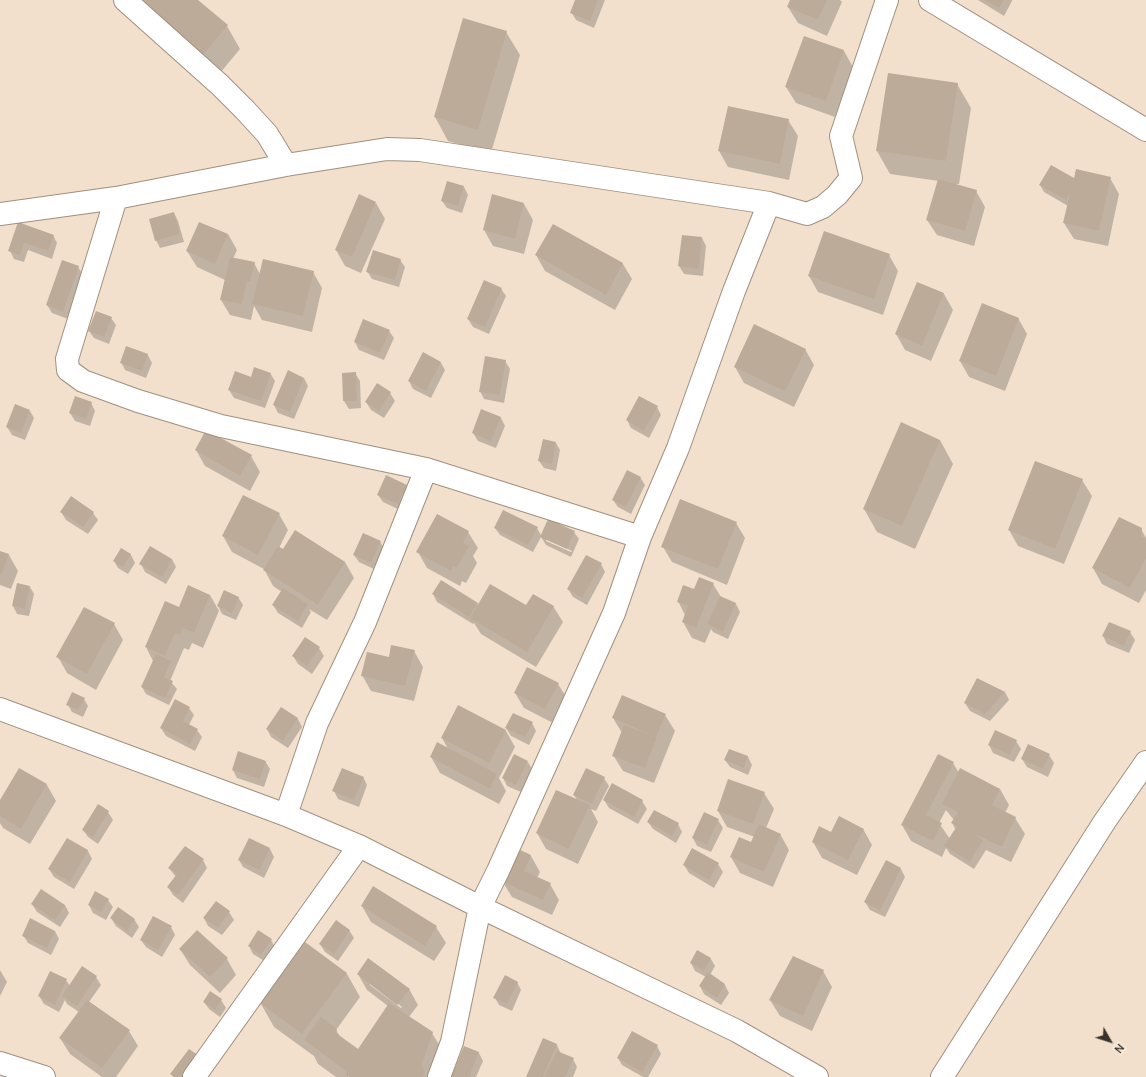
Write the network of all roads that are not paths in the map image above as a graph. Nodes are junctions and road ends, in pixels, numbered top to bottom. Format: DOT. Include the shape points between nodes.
graph roads {
  1 [pos="887,0"];
  2 [pos="930,0"];
  3 [pos="131,2"];
  4 [pos="1146,130"];
  5 [pos="286,164"];
  6 [pos="116,198"];
  7 [pos="769,203"];
  8 [pos="0,214"];
  9 [pos="426,469"];
  10 [pos="640,537"];
  11 [pos="0,709"];
  12 [pos="1146,762"];
  13 [pos="286,815"];
  14 [pos="359,846"];
  15 [pos="480,907"];
  16 [pos="0,1063"];
  17 [pos="44,1077"];
  18 [pos="194,1077"];
  19 [pos="439,1077"];
  20 [pos="817,1077"];
  21 [pos="942,1077"];
  1 -- 7 [label="street" via="841,136 851,178 823,207 807,214"];
  2 -- 4 [label="street"];
  3 -- 5 [label="street" via="245,110 267,134"];
  5 -- 6 [label="street"];
  5 -- 7 [label="street" via="388,149 420,150"];
  6 -- 8 [label="street"];
  6 -- 9 [label="street" via="67,360 68,370 84,381 138,401 221,426"];
  7 -- 10 [label="street" via="678,448"];
  9 -- 10 [label="street"];
  9 -- 13 [label="street" via="365,622 317,723"];
  10 -- 15 [label="street" via="614,612"];
  11 -- 13 [label="street"];
  12 -- 21 [label="street" via="1105,821"];
  13 -- 14 [label="street"];
  14 -- 15 [label="street"];
  14 -- 18 [label="street"];
  15 -- 19 [label="street" via="452,1042"];
  15 -- 20 [label="street" via="737,1031"];
  16 -- 17 [label="street"];
}
